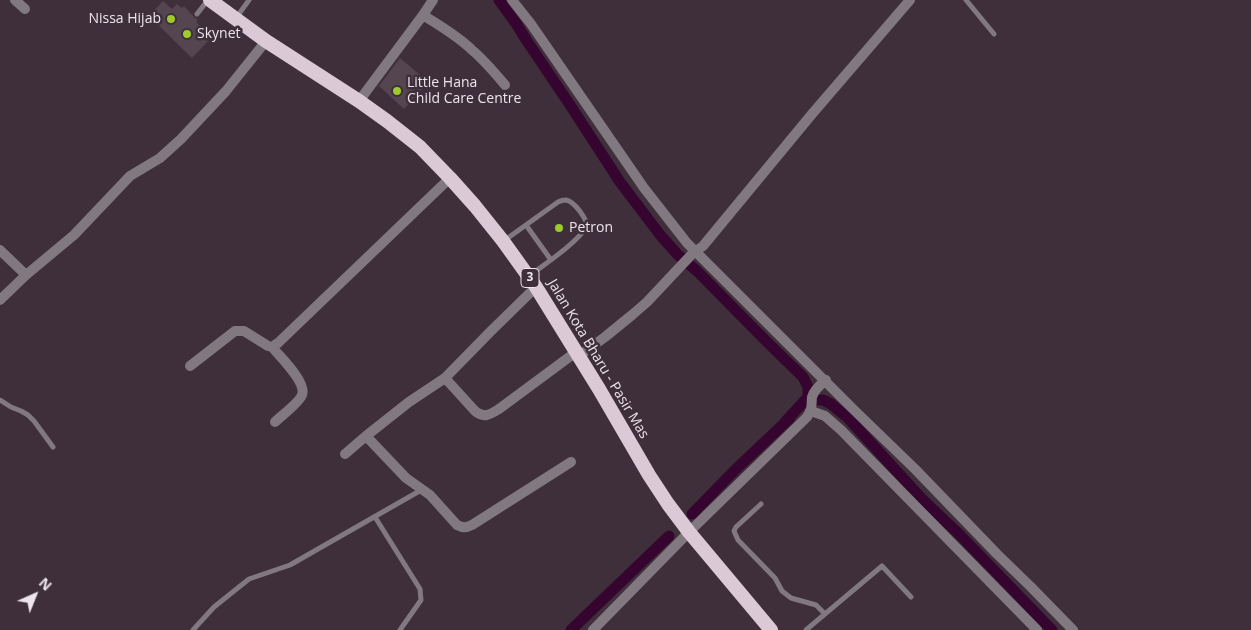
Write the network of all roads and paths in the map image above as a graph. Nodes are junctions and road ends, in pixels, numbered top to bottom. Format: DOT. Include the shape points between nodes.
graph roads {
  1 [pos="14,0"];
  2 [pos="209,0"];
  3 [pos="249,0"];
  4 [pos="433,0"];
  5 [pos="512,0"];
  6 [pos="910,0"];
  7 [pos="966,0"];
  8 [pos="25,9"];
  9 [pos="197,14"];
  10 [pos="423,16"];
  11 [pos="235,19"];
  12 [pos="994,34"];
  13 [pos="266,41"];
  14 [pos="505,85"];
  15 [pos="359,101"];
  16 [pos="450,178"];
  17 [pos="526,225"];
  18 [pos="503,241"];
  19 [pos="0,250"];
  20 [pos="693,253"];
  21 [pos="551,260"];
  22 [pos="26,275"];
  23 [pos="532,282"];
  24 [pos="0,300"];
  25 [pos="272,347"];
  26 [pos="578,354"];
  27 [pos="190,366"];
  28 [pos="445,378"];
  29 [pos="823,382"];
  30 [pos="0,400"];
  31 [pos="811,411"];
  32 [pos="275,422"];
  33 [pos="366,436"];
  34 [pos="53,447"];
  35 [pos="345,454"];
  36 [pos="571,462"];
  37 [pos="423,489"];
  38 [pos="760,504"];
  39 [pos="375,517"];
  40 [pos="689,532"];
  41 [pos="911,597"];
  42 [pos="825,614"];
  43 [pos="193,630"];
  44 [pos="400,630"];
  45 [pos="593,630"];
  46 [pos="771,630"];
  47 [pos="806,630"];
  48 [pos="1037,630"];
  49 [pos="1073,630"];
  1 -- 8 [label="street"];
  2 -- 9 [label="lane"];
  2 -- 11 [label="highway, Jalan Kota Bharu - Pasir Mas / 3"];
  3 -- 11 [label="lane"];
  4 -- 10 [label="street"];
  5 -- 20 [label="street"];
  6 -- 20 [label="street" via="703,246"];
  7 -- 12 [label="lane"];
  10 -- 14 [label="street" via="472,49"];
  10 -- 15 [label="street"];
  11 -- 13 [label="highway, Jalan Kota Bharu - Pasir Mas / 3"];
  13 -- 15 [label="highway, Jalan Kota Bharu - Pasir Mas / 3"];
  13 -- 22 [label="street" via="226,91 181,139 160,158 130,176 74,235"];
  15 -- 16 [label="highway, Jalan Kota Bharu - Pasir Mas / 3" via="420,147"];
  16 -- 18 [label="highway, Jalan Kota Bharu - Pasir Mas / 3"];
  16 -- 25 [label="street"];
  17 -- 18 [label="lane"];
  17 -- 21 [label="lane"];
  17 -- 21 [label="lane" via="565,200 573,203 586,219 583,234"];
  18 -- 23 [label="highway, Jalan Kota Bharu - Pasir Mas / 3"];
  19 -- 22 [label="street"];
  20 -- 26 [label="street" via="647,302 605,337"];
  20 -- 29 [label="street"];
  21 -- 23 [label="lane"];
  22 -- 24 [label="street"];
  23 -- 26 [label="highway, Jalan Kota Bharu - Pasir Mas / 3"];
  23 -- 28 [label="street"];
  25 -- 27 [label="street" via="244,331 235,331"];
  25 -- 32 [label="street" via="303,386 299,401"];
  26 -- 28 [label="street" via="485,416 475,411"];
  26 -- 40 [label="highway, Jalan Kota Bharu - Pasir Mas / 3" via="668,504"];
  28 -- 33 [label="street"];
  29 -- 31 [label="street" via="812,396"];
  29 -- 49 [label="street" via="915,468"];
  30 -- 34 [label="lane" via="28,415"];
  31 -- 40 [label="street"];
  31 -- 48 [label="street" via="825,416 841,430"];
  33 -- 35 [label="street"];
  33 -- 37 [label="street" via="398,471"];
  36 -- 37 [label="street" via="467,528 457,525"];
  37 -- 39 [label="lane"];
  38 -- 42 [label="lane" via="736,528 735,535 775,578 782,591 792,598 816,605"];
  39 -- 43 [label="lane" via="290,565 249,579 214,607"];
  39 -- 44 [label="lane" via="420,589 421,600"];
  40 -- 45 [label="street"];
  40 -- 46 [label="highway, Jalan Kota Bharu - Pasir Mas / 3"];
  41 -- 42 [label="lane" via="882,566"];
  42 -- 47 [label="lane"];
}
